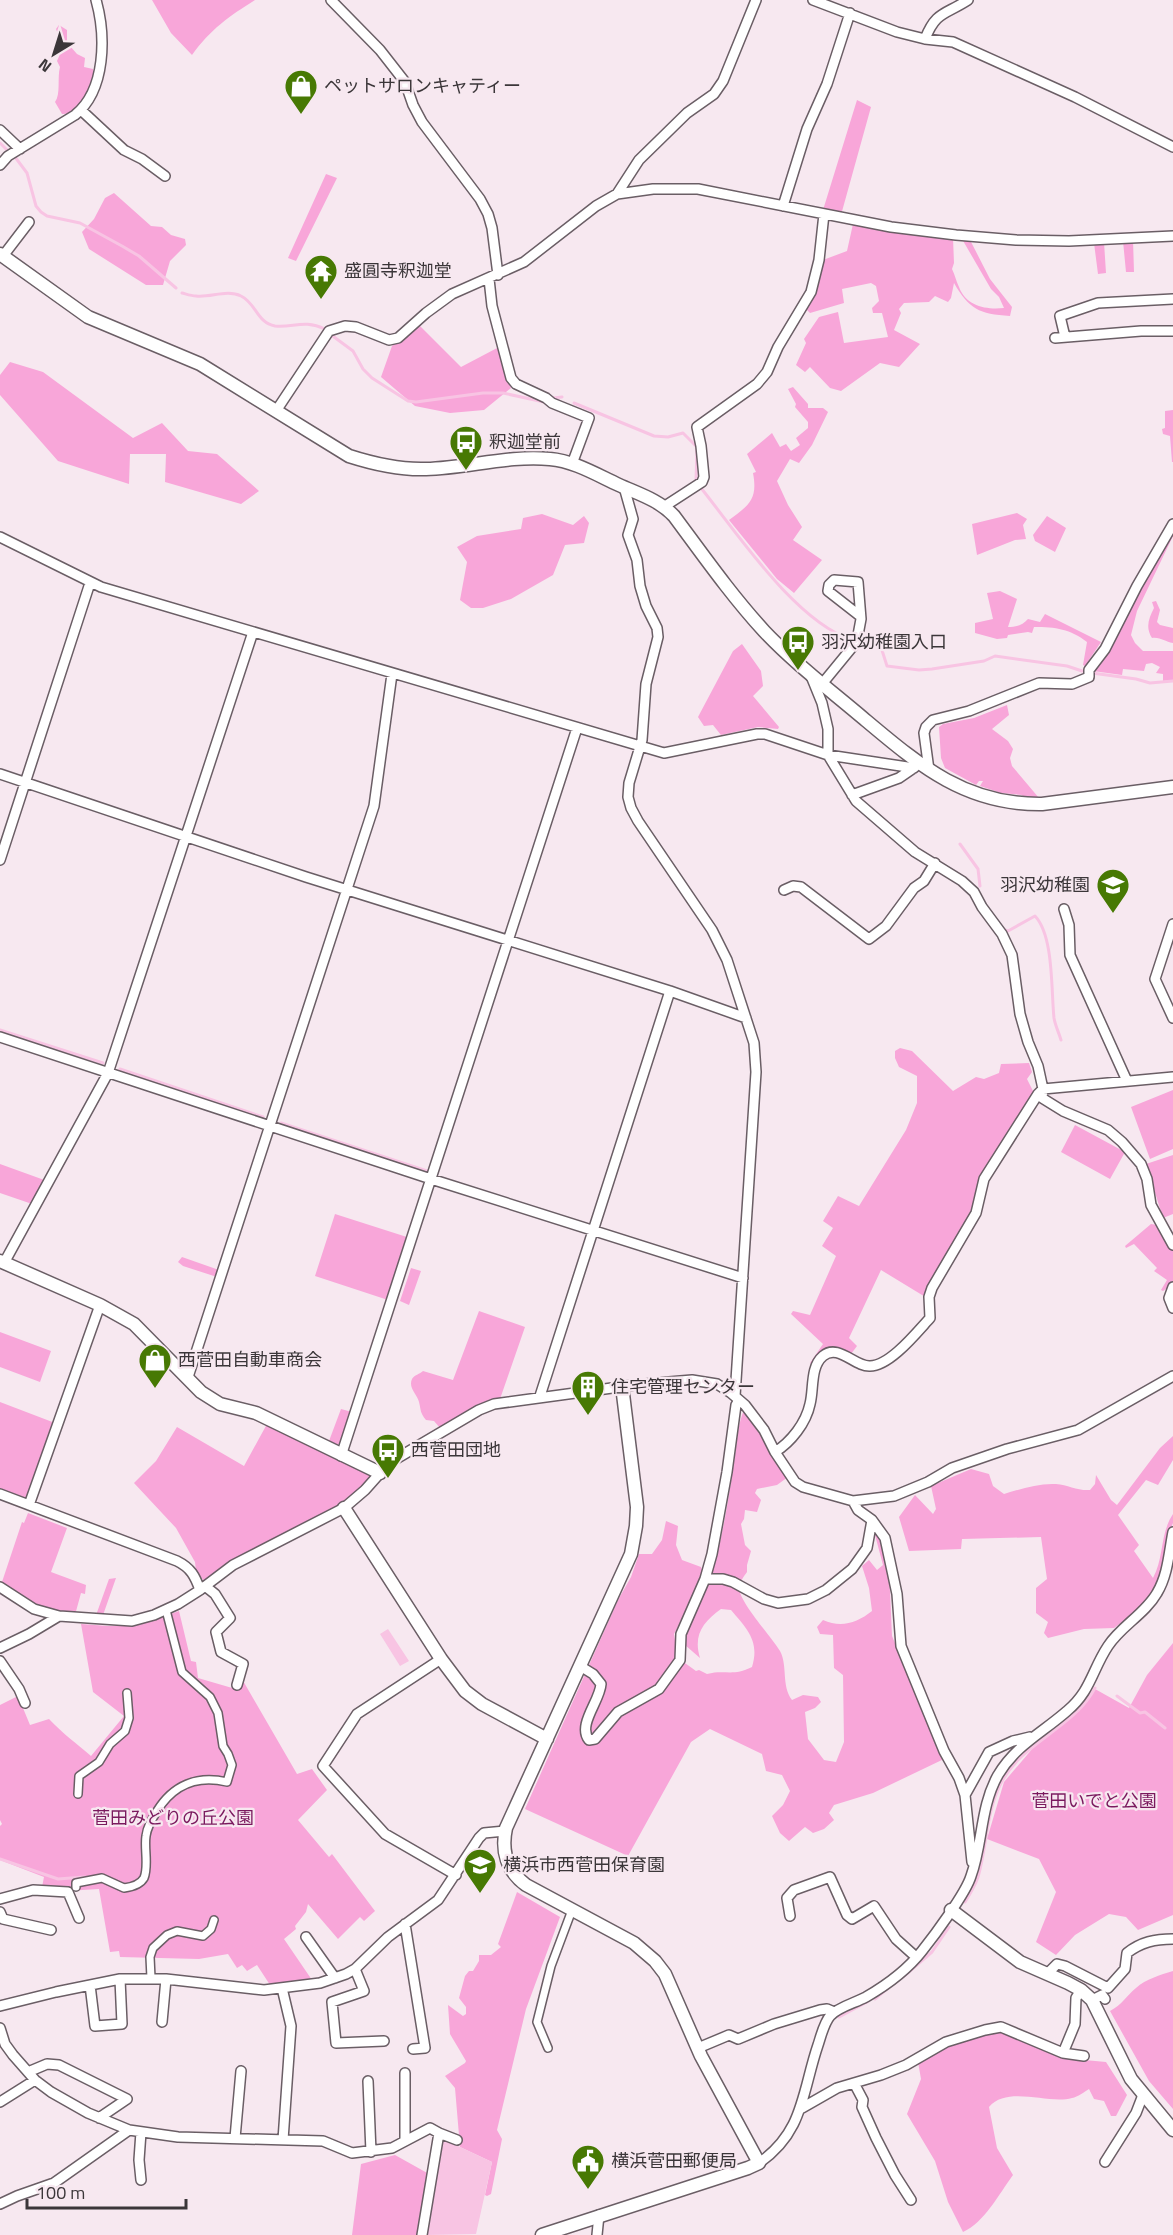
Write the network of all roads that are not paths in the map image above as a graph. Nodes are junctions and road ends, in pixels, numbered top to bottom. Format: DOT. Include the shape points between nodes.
graph roads {
  1 [pos="96,0"];
  2 [pos="331,0"];
  3 [pos="756,0"];
  4 [pos="813,0"];
  5 [pos="968,0"];
  6 [pos="850,13"];
  7 [pos="926,39"];
  8 [pos="81,110"];
  9 [pos="0,130"];
  10 [pos="1173,147"];
  11 [pos="20,149"];
  12 [pos="0,165"];
  13 [pos="165,176"];
  14 [pos="617,194"];
  15 [pos="783,206"];
  16 [pos="824,214"];
  17 [pos="29,222"];
  18 [pos="1173,236"];
  19 [pos="2,255"];
  20 [pos="493,277"];
  21 [pos="1173,299"];
  22 [pos="1173,331"];
  23 [pos="1065,337"];
  24 [pos="1055,338"];
  25 [pos="276,411"];
  26 [pos="572,464"];
  27 [pos="624,487"];
  28 [pos="665,506"];
  29 [pos="1173,524"];
  30 [pos="0,537"];
  31 [pos="90,583"];
  32 [pos="860,616"];
  33 [pos="253,632"];
  34 [pos="392,674"];
  35 [pos="810,674"];
  36 [pos="822,684"];
  37 [pos="577,728"];
  38 [pos="641,747"];
  39 [pos="828,755"];
  40 [pos="921,767"];
  41 [pos="0,774"];
  42 [pos="25,782"];
  43 [pos="1173,787"];
  44 [pos="852,795"];
  45 [pos="186,835"];
  46 [pos="0,860"];
  47 [pos="934,863"];
  48 [pos="348,889"];
  49 [pos="784,890"];
  50 [pos="1064,909"];
  51 [pos="1173,924"];
  52 [pos="509,939"];
  53 [pos="670,991"];
  54 [pos="1170,1006"];
  55 [pos="746,1018"];
  56 [pos="1173,1018"];
  57 [pos="0,1037"];
  58 [pos="108,1073"];
  59 [pos="1173,1077"];
  60 [pos="1127,1081"];
  61 [pos="1043,1089"];
  62 [pos="270,1126"];
  63 [pos="431,1179"];
  64 [pos="592,1230"];
  65 [pos="1173,1245"];
  66 [pos="2,1262"];
  67 [pos="743,1278"];
  68 [pos="1173,1287"];
  69 [pos="100,1305"];
  70 [pos="1173,1308"];
  71 [pos="1173,1376"];
  72 [pos="188,1377"];
  73 [pos="622,1386"];
  74 [pos="540,1396"];
  75 [pos="737,1398"];
  76 [pos="775,1452"];
  77 [pos="340,1456"];
  78 [pos="380,1473"];
  79 [pos="0,1494"];
  80 [pos="854,1501"];
  81 [pos="28,1505"];
  82 [pos="344,1508"];
  83 [pos="872,1520"];
  84 [pos="1173,1532"];
  85 [pos="705,1579"];
  86 [pos="0,1587"];
  87 [pos="202,1588"];
  88 [pos="166,1610"];
  89 [pos="58,1616"];
  90 [pos="0,1648"];
  91 [pos="441,1659"];
  92 [pos="0,1661"];
  93 [pos="580,1666"];
  94 [pos="237,1685"];
  95 [pos="127,1693"];
  96 [pos="25,1703"];
  97 [pos="1032,1736"];
  98 [pos="547,1739"];
  99 [pos="78,1794"];
  100 [pos="964,1796"];
  101 [pos="505,1831"];
  102 [pos="973,1868"];
  103 [pos="456,1875"];
  104 [pos="76,1887"];
  105 [pos="0,1899"];
  106 [pos="572,1910"];
  107 [pos="951,1910"];
  108 [pos="0,1912"];
  109 [pos="790,1916"];
  110 [pos="79,1918"];
  111 [pos="214,1920"];
  112 [pos="405,1924"];
  113 [pos="51,1930"];
  114 [pos="306,1937"];
  115 [pos="1173,1939"];
  116 [pos="916,1957"];
  117 [pos="355,1969"];
  118 [pos="1047,1974"];
  119 [pos="151,1978"];
  120 [pos="334,1978"];
  121 [pos="120,1979"];
  122 [pos="166,1979"];
  123 [pos="90,1985"];
  124 [pos="282,1988"];
  125 [pos="1081,1990"];
  126 [pos="0,2006"];
  127 [pos="834,2012"];
  128 [pos="162,2022"];
  129 [pos="0,2028"];
  130 [pos="2,2039"];
  131 [pos="384,2042"];
  132 [pos="548,2048"];
  133 [pos="698,2048"];
  134 [pos="413,2049"];
  135 [pos="1063,2053"];
  136 [pos="1084,2056"];
  137 [pos="241,2071"];
  138 [pos="405,2073"];
  139 [pos="32,2076"];
  140 [pos="368,2081"];
  141 [pos="854,2083"];
  142 [pos="1143,2096"];
  143 [pos="0,2102"];
  144 [pos="802,2108"];
  145 [pos="99,2118"];
  146 [pos="129,2130"];
  147 [pos="1173,2130"];
  148 [pos="141,2132"];
  149 [pos="439,2133"];
  150 [pos="235,2138"];
  151 [pos="283,2140"];
  152 [pos="457,2140"];
  153 [pos="405,2141"];
  154 [pos="371,2152"];
  155 [pos="1105,2162"];
  156 [pos="759,2163"];
  157 [pos="141,2180"];
  158 [pos="911,2200"];
  159 [pos="0,2204"];
  160 [pos="599,2216"];
  161 [pos="422,2235"];
  162 [pos="542,2235"];
  163 [pos="597,2235"];
  1 -- 8 [label="street" via="102,32 99,70 97,83"];
  2 -- 20 [label="street" via="405,82 422,122 480,200 492,228"];
  3 -- 14 [label="street" via="714,94 687,113 639,160"];
  4 -- 6 [label="street"];
  5 -- 7 [label="street" via="938,17"];
  6 -- 7 [label="street"];
  6 -- 15 [label="street"];
  7 -- 10 [label="street" via="953,42 972,50"];
  8 -- 11 [label="street"];
  8 -- 13 [label="street" via="124,150"];
  9 -- 11 [label="street"];
  11 -- 12 [label="street"];
  14 -- 15 [label="street" via="698,189"];
  14 -- 20 [label="street" via="524,262"];
  15 -- 16 [label="street"];
  16 -- 18 [label="street" via="891,227 1016,240"];
  16 -- 28 [label="street" via="816,278 805,304 763,379 697,428 702,482"];
  17 -- 19 [label="street"];
  19 -- 25 [label="street" via="88,317 191,359"];
  20 -- 25 [label="street" via="452,294 398,338 389,340 356,327 329,331"];
  20 -- 26 [label="street" via="492,306 511,378 552,403 589,418"];
  21 -- 23 [label="street" via="1098,303 1060,316"];
  22 -- 23 [label="street"];
  23 -- 24 [label="street"];
  25 -- 26 [label="street" via="335,448 370,463 425,470 522,459"];
  26 -- 27 [label="street"];
  27 -- 28 [label="street"];
  27 -- 38 [label="street" via="633,519 628,536 658,637 646,684"];
  28 -- 35 [label="street" via="764,631"];
  29 -- 40 [label="street" via="1105,649 1089,669 1089,677 1072,684 1039,683 969,711 933,720 924,733"];
  30 -- 31 [label="street"];
  31 -- 33 [label="street"];
  31 -- 42 [label="street"];
  32 -- 36 [label="street" via="854,645"];
  33 -- 34 [label="street"];
  33 -- 45 [label="street"];
  34 -- 37 [label="street"];
  34 -- 48 [label="street" via="374,806"];
  35 -- 36 [label="street"];
  35 -- 39 [label="street" via="828,729"];
  36 -- 40 [label="street"];
  37 -- 38 [label="street"];
  37 -- 52 [label="street"];
  38 -- 39 [label="street" via="664,753 765,734"];
  38 -- 55 [label="street" via="629,783 631,808 712,930 728,960"];
  39 -- 40 [label="street"];
  39 -- 44 [label="street"];
  40 -- 43 [label="street" via="960,789 1024,804"];
  40 -- 44 [label="street"];
  41 -- 42 [label="street"];
  42 -- 45 [label="street"];
  42 -- 46 [label="street"];
  44 -- 47 [label="street" via="902,841"];
  45 -- 48 [label="street"];
  45 -- 58 [label="street"];
  47 -- 49 [label="street" via="886,926 869,939 801,888"];
  47 -- 61 [label="street" via="974,892 1002,934 1012,955 1020,1014"];
  48 -- 52 [label="street"];
  48 -- 62 [label="street"];
  50 -- 60 [label="street" via="1070,955"];
  51 -- 54 [label="street" via="1155,979"];
  52 -- 53 [label="street"];
  52 -- 63 [label="street"];
  53 -- 55 [label="street"];
  53 -- 64 [label="street"];
  54 -- 56 [label="street"];
  55 -- 67 [label="street" via="754,1043 756,1072"];
  57 -- 58 [label="street"];
  58 -- 62 [label="street"];
  58 -- 66 [label="street"];
  59 -- 60 [label="street"];
  60 -- 61 [label="street"];
  61 -- 65 [label="street" via="1042,1098 1063,1112 1107,1130 1141,1164 1151,1205"];
  61 -- 76 [label="street" via="984,1179 976,1213 932,1288 930,1317 901,1349 874,1366 868,1367 837,1352 822,1357 815,1368 807,1414 791,1438"];
  62 -- 63 [label="street"];
  62 -- 72 [label="street"];
  63 -- 64 [label="street"];
  63 -- 77 [label="street"];
  64 -- 67 [label="street"];
  64 -- 74 [label="street"];
  66 -- 69 [label="street"];
  67 -- 75 [label="street"];
  68 -- 70 [label="street" via="1169,1298"];
  69 -- 72 [label="street" via="134,1324"];
  69 -- 81 [label="street"];
  71 -- 80 [label="street" via="1078,1430 952,1468 894,1496"];
  72 -- 77 [label="street" via="213,1401 256,1413"];
  73 -- 74 [label="street"];
  73 -- 75 [label="street" via="701,1381 717,1384"];
  73 -- 93 [label="street" via="636,1491 636,1526 627,1566"];
  74 -- 78 [label="street" via="479,1410 389,1463"];
  75 -- 76 [label="street" via="764,1430"];
  75 -- 85 [label="street" via="727,1472"];
  76 -- 80 [label="street" via="788,1474 803,1487"];
  77 -- 78 [label="street"];
  78 -- 82 [label="street"];
  79 -- 81 [label="street"];
  80 -- 83 [label="street" via="858,1510"];
  81 -- 87 [label="street" via="177,1561 194,1573"];
  82 -- 87 [label="street" via="233,1565"];
  82 -- 91 [label="street"];
  83 -- 85 [label="street" via="867,1548 852,1569 808,1599 778,1603 733,1582"];
  83 -- 100 [label="street" via="885,1539 897,1594 901,1646"];
  84 -- 97 [label="street" via="1168,1564 1156,1594 1109,1645 1080,1698"];
  85 -- 93 [label="street" via="681,1634 680,1660 675,1670 659,1689 618,1712 595,1740 586,1737 585,1726 601,1684"];
  86 -- 89 [label="street" via="34,1609"];
  87 -- 88 [label="street"];
  87 -- 94 [label="street" via="215,1594 230,1618 216,1632 221,1652 243,1664"];
  88 -- 89 [label="street" via="132,1621"];
  88 -- 104 [label="street" via="182,1672 210,1697 218,1713 223,1746 231,1765 227,1782 205,1778 184,1784 161,1804 146,1830 146,1867 138,1884 124,1888 102,1878 76,1883"];
  89 -- 90 [label="street"];
  91 -- 98 [label="street" via="475,1699"];
  91 -- 103 [label="street" via="357,1714 323,1766 384,1834"];
  92 -- 96 [label="street"];
  93 -- 98 [label="street"];
  95 -- 99 [label="street" via="129,1724 99,1762 82,1772"];
  97 -- 100 [label="street" via="990,1752"];
  97 -- 102 [label="street" via="1007,1763 990,1793"];
  98 -- 101 [label="street"];
  100 -- 102 [label="street"];
  101 -- 103 [label="street" via="484,1833"];
  101 -- 106 [label="street" via="507,1862 517,1878"];
  102 -- 107 [label="street"];
  103 -- 112 [label="street" via="438,1900"];
  105 -- 110 [label="street" via="33,1890 68,1893"];
  106 -- 132 [label="street" via="551,1966 537,2022"];
  106 -- 133 [label="street" via="634,1943 655,1961 665,1974"];
  107 -- 116 [label="street"];
  107 -- 118 [label="street" via="1020,1962"];
  108 -- 113 [label="street" via="3,1919"];
  109 -- 116 [label="street" via="787,1898 794,1890 830,1877 847,1915 852,1919 874,1906 896,1939"];
  111 -- 119 [label="street" via="203,1936 177,1931 167,1935 153,1948"];
  112 -- 117 [label="street"];
  112 -- 134 [label="street" via="425,2048"];
  114 -- 120 [label="street"];
  115 -- 118 [label="street" via="1137,1945 1127,1953 1125,1969 1108,1988 1057,1964"];
  116 -- 127 [label="street" via="868,1996"];
  117 -- 120 [label="street"];
  117 -- 131 [label="street" via="364,1991 332,2002 336,2043"];
  118 -- 125 [label="street"];
  119 -- 121 [label="street"];
  119 -- 122 [label="street"];
  120 -- 124 [label="street"];
  121 -- 123 [label="street"];
  121 -- 123 [label="street" via="123,2024 96,2026"];
  122 -- 124 [label="street" via="246,1990"];
  122 -- 128 [label="street"];
  123 -- 126 [label="street"];
  124 -- 151 [label="street" via="291,2026"];
  125 -- 135 [label="street" via="1076,1998 1075,2024"];
  125 -- 142 [label="street" via="1098,1999 1131,2079"];
  127 -- 133 [label="street" via="820,2010 738,2039 729,2035"];
  127 -- 144 [label="street" via="827,2019 813,2061"];
  129 -- 130 [label="street"];
  130 -- 139 [label="street"];
  133 -- 156 [label="street"];
  135 -- 136 [label="street"];
  135 -- 141 [label="street" via="1001,2027 946,2042 906,2065"];
  137 -- 150 [label="street"];
  138 -- 153 [label="street"];
  139 -- 143 [label="street"];
  139 -- 145 [label="street" via="51,2092"];
  139 -- 145 [label="street" via="47,2064 59,2065 127,2099"];
  140 -- 154 [label="street"];
  141 -- 144 [label="street"];
  141 -- 158 [label="street" via="876,2138"];
  142 -- 147 [label="street"];
  142 -- 155 [label="street"];
  144 -- 156 [label="street" via="788,2136"];
  145 -- 146 [label="street"];
  146 -- 148 [label="street"];
  146 -- 159 [label="street" via="54,2183"];
  148 -- 150 [label="street"];
  148 -- 157 [label="street"];
  149 -- 152 [label="street"];
  149 -- 153 [label="street" via="429,2128"];
  149 -- 161 [label="street"];
  150 -- 151 [label="street"];
  151 -- 154 [label="street" via="323,2141 352,2153"];
  153 -- 154 [label="street"];
  156 -- 160 [label="street"];
  160 -- 162 [label="street"];
  160 -- 163 [label="street"];
}
